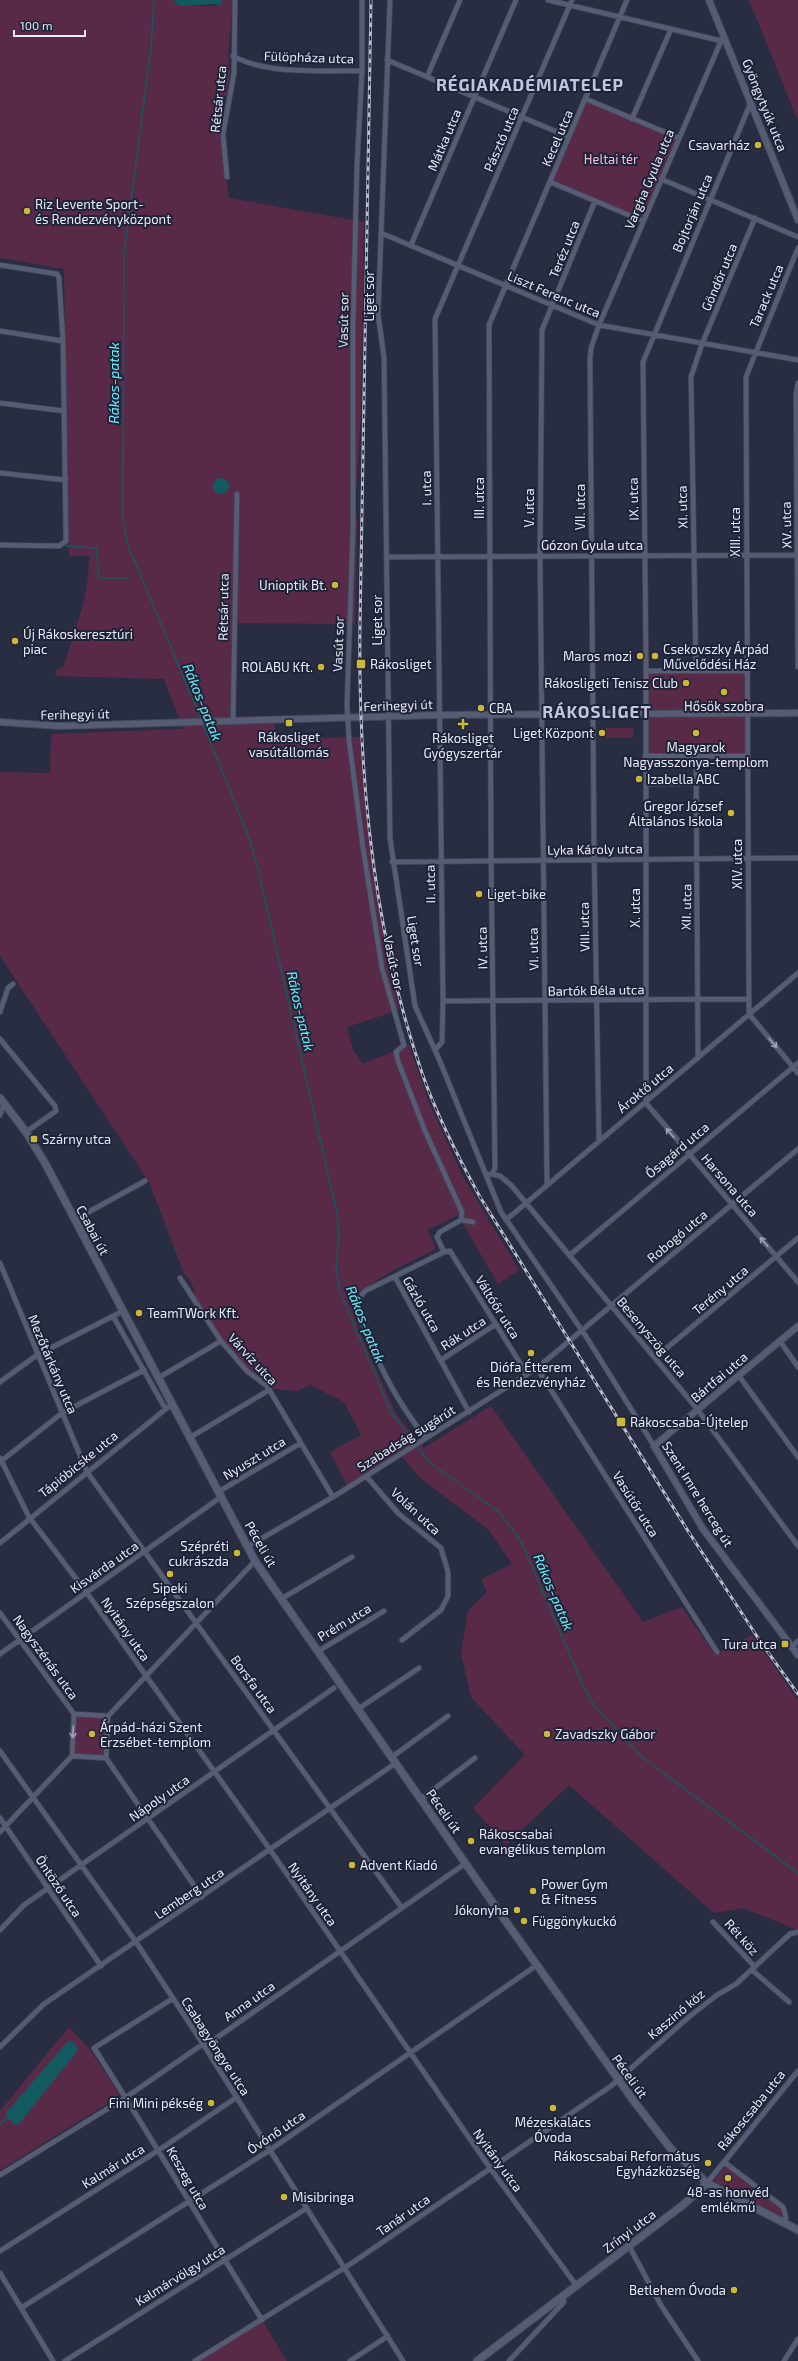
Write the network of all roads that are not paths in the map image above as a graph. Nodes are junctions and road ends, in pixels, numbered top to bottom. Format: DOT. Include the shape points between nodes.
graph roads {
  1 [pos="235,0"];
  2 [pos="362,0"];
  3 [pos="390,0"];
  4 [pos="460,0"];
  5 [pos="516,0"];
  6 [pos="548,0"];
  7 [pos="572,0"];
  8 [pos="627,0"];
  9 [pos="709,0"];
  10 [pos="570,6"];
  11 [pos="621,17"];
  12 [pos="671,29"];
  13 [pos="723,40"];
  14 [pos="232,56"];
  15 [pos="387,60"];
  16 [pos="362,70"];
  17 [pos="428,77"];
  18 [pos="474,98"];
  19 [pos="586,99"];
  20 [pos="751,100"];
  21 [pos="522,118"];
  22 [pos="632,119"];
  23 [pos="569,137"];
  24 [pos="679,138"];
  25 [pos="227,177"];
  26 [pos="661,179"];
  27 [pos="550,182"];
  28 [pos="710,199"];
  29 [pos="595,201"];
  30 [pos="755,218"];
  31 [pos="798,220"];
  32 [pos="643,221"];
  33 [pos="381,233"];
  34 [pos="798,237"];
  35 [pos="411,245"];
  36 [pos="798,248"];
  37 [pos="0,265"];
  38 [pos="458,265"];
  39 [pos="505,285"];
  40 [pos="552,305"];
  41 [pos="599,325"];
  42 [pos="0,331"];
  43 [pos="652,334"];
  44 [pos="63,341"];
  45 [pos="702,344"];
  46 [pos="754,353"];
  47 [pos="798,360"];
  48 [pos="798,384"];
  49 [pos="0,403"];
  50 [pos="64,411"];
  51 [pos="0,473"];
  52 [pos="66,480"];
  53 [pos="237,494"];
  54 [pos="0,545"];
  55 [pos="746,555"];
  56 [pos="798,555"];
  57 [pos="540,556"];
  58 [pos="592,556"];
  59 [pos="644,556"];
  60 [pos="694,556"];
  61 [pos="387,557"];
  62 [pos="438,557"];
  63 [pos="490,557"];
  64 [pos="798,667"];
  65 [pos="646,671"];
  66 [pos="696,671"];
  67 [pos="748,671"];
  68 [pos="748,713"];
  69 [pos="798,713"];
  70 [pos="543,714"];
  71 [pos="593,714"];
  72 [pos="646,714"];
  73 [pos="440,715"];
  74 [pos="492,715"];
  75 [pos="388,716"];
  76 [pos="349,718"];
  77 [pos="233,721"];
  78 [pos="0,722"];
  79 [pos="645,756"];
  80 [pos="696,756"];
  81 [pos="748,756"];
  82 [pos="696,783"];
  83 [pos="646,784"];
  84 [pos="646,858"];
  85 [pos="697,858"];
  86 [pos="748,858"];
  87 [pos="798,858"];
  88 [pos="594,860"];
  89 [pos="491,861"];
  90 [pos="542,861"];
  91 [pos="392,862"];
  92 [pos="440,862"];
  93 [pos="798,973"];
  94 [pos="13,984"];
  95 [pos="749,999"];
  96 [pos="646,1000"];
  97 [pos="698,1000"];
  98 [pos="443,1001"];
  99 [pos="596,1001"];
  100 [pos="494,1002"];
  101 [pos="545,1002"];
  102 [pos="0,1012"];
  103 [pos="749,1014"];
  104 [pos="0,1039"];
  105 [pos="435,1050"];
  106 [pos="698,1058"];
  107 [pos="798,1062"];
  108 [pos="793,1067"];
  109 [pos="798,1073"];
  110 [pos="2,1101"];
  111 [pos="646,1103"];
  112 [pos="0,1115"];
  113 [pos="26,1132"];
  114 [pos="599,1140"];
  115 [pos="798,1149"];
  116 [pos="688,1154"];
  117 [pos="492,1174"];
  118 [pos="486,1175"];
  119 [pos="145,1181"];
  120 [pos="547,1184"];
  121 [pos="526,1202"];
  122 [pos="733,1204"];
  123 [pos="74,1220"];
  124 [pos="461,1220"];
  125 [pos="506,1220"];
  126 [pos="474,1222"];
  127 [pos="798,1238"];
  128 [pos="444,1252"];
  129 [pos="570,1255"];
  130 [pos="776,1257"];
  131 [pos="0,1264"];
  132 [pos="395,1277"];
  133 [pos="180,1278"];
  134 [pos="798,1282"];
  135 [pos="612,1306"];
  136 [pos="123,1311"];
  137 [pos="113,1316"];
  138 [pos="496,1324"];
  139 [pos="798,1326"];
  140 [pos="582,1330"];
  141 [pos="571,1340"];
  142 [pos="221,1341"];
  143 [pos="780,1341"];
  144 [pos="37,1355"];
  145 [pos="656,1357"];
  146 [pos="441,1360"];
  147 [pos="798,1367"];
  148 [pos="537,1368"];
  149 [pos="144,1370"];
  150 [pos="527,1374"];
  151 [pos="739,1376"];
  152 [pos="158,1378"];
  153 [pos="0,1382"];
  154 [pos="269,1390"];
  155 [pos="168,1406"];
  156 [pos="698,1410"];
  157 [pos="469,1412"];
  158 [pos="62,1413"];
  159 [pos="190,1438"];
  160 [pos="424,1440"];
  161 [pos="301,1443"];
  162 [pos="654,1446"];
  163 [pos="798,1457"];
  164 [pos="0,1460"];
  165 [pos="87,1472"];
  166 [pos="366,1476"];
  167 [pos="220,1495"];
  168 [pos="333,1497"];
  169 [pos="29,1517"];
  170 [pos="0,1543"];
  171 [pos="798,1546"];
  172 [pos="247,1547"];
  173 [pos="145,1552"];
  174 [pos="352,1556"];
  175 [pos="255,1561"];
  176 [pos="87,1593"];
  177 [pos="281,1599"];
  178 [pos="384,1611"];
  179 [pos="0,1613"];
  180 [pos="196,1623"];
  181 [pos="21,1640"];
  182 [pos="402,1640"];
  183 [pos="798,1641"];
  184 [pos="791,1647"];
  185 [pos="317,1652"];
  186 [pos="717,1652"];
  187 [pos="0,1654"];
  188 [pos="798,1655"];
  189 [pos="419,1668"];
  190 [pos="145,1677"];
  191 [pos="334,1688"];
  192 [pos="358,1709"];
  193 [pos="74,1714"];
  194 [pos="108,1716"];
  195 [pos="448,1716"];
  196 [pos="274,1730"];
  197 [pos="0,1751"];
  198 [pos="72,1756"];
  199 [pos="106,1758"];
  200 [pos="475,1758"];
  201 [pos="394,1760"];
  202 [pos="214,1773"];
  203 [pos="32,1797"];
  204 [pos="421,1799"];
  205 [pos="331,1808"];
  206 [pos="0,1818"];
  207 [pos="148,1819"];
  208 [pos="6,1826"];
  209 [pos="0,1832"];
  210 [pos="271,1851"];
  211 [pos="466,1863"];
  212 [pos="82,1866"];
  213 [pos="48,1889"];
  214 [pos="202,1897"];
  215 [pos="402,1908"];
  216 [pos="713,1922"];
  217 [pos="0,1930"];
  218 [pos="798,1932"];
  219 [pos="136,1942"];
  220 [pos="340,1951"];
  221 [pos="537,1965"];
  222 [pos="100,1966"];
  223 [pos="754,1968"];
  224 [pos="172,1999"];
  225 [pos="789,2002"];
  226 [pos="204,2044"];
  227 [pos="0,2047"];
  228 [pos="411,2054"];
  229 [pos="798,2071"];
  230 [pos="618,2080"];
  231 [pos="237,2097"];
  232 [pos="126,2098"];
  233 [pos="159,2150"];
  234 [pos="270,2150"];
  235 [pos="724,2162"];
  236 [pos="490,2168"];
  237 [pos="0,2175"];
  238 [pos="707,2183"];
  239 [pos="188,2202"];
  240 [pos="307,2208"];
  241 [pos="784,2223"];
  242 [pos="798,2230"];
  243 [pos="629,2246"];
  244 [pos="0,2250"];
  245 [pos="224,2260"];
  246 [pos="345,2268"];
  247 [pos="0,2273"];
  248 [pos="576,2285"];
  249 [pos="562,2295"];
  250 [pos="21,2308"];
  251 [pos="262,2320"];
  252 [pos="388,2336"];
  253 [pos="798,2339"];
  254 [pos="54,2361"];
  255 [pos="65,2361"];
  256 [pos="195,2361"];
  257 [pos="350,2361"];
  258 [pos="403,2361"];
  259 [pos="477,2361"];
  260 [pos="509,2361"];
  261 [pos="698,2361"];
  262 [pos="784,2361"];
  1 -- 14 [label="street, Rétsár utca"];
  2 -- 16 [label="street, Vasút sor"];
  3 -- 15 [label="street, Liget sor"];
  4 -- 17 [label="street"];
  5 -- 18 [label="street, Mátka utca"];
  6 -- 10 [label="street"];
  7 -- 10 [label="street, Pásztó utca"];
  8 -- 11 [label="street, Kecel utca"];
  9 -- 13 [label="street, Gyöngytyúk utca"];
  10 -- 11 [label="street"];
  10 -- 21 [label="street, Pásztó utca"];
  11 -- 12 [label="street"];
  11 -- 19 [label="street, Kecel utca"];
  12 -- 13 [label="street"];
  12 -- 22 [label="street"];
  13 -- 20 [label="street, Gyöngytyúk utca"];
  13 -- 24 [label="street, Vargha Gyula utca"];
  14 -- 16 [label="street, Fülöpháza utca" via="267,68"];
  14 -- 25 [label="street, Rétsár utca" via="234,73 224,134"];
  15 -- 17 [label="street"];
  15 -- 33 [label="street, Liget sor"];
  16 -- 76 [label="street, Vasút sor" via="353,325"];
  17 -- 18 [label="street"];
  18 -- 21 [label="street"];
  18 -- 35 [label="street, Mátka utca"];
  19 -- 22 [label="street"];
  19 -- 23 [label="street, Kecel utca"];
  20 -- 28 [label="street, Bojtorján utca"];
  20 -- 31 [label="street, Gyöngytyúk utca"];
  21 -- 23 [label="street"];
  21 -- 38 [label="street, Pásztó utca"];
  22 -- 24 [label="street"];
  23 -- 27 [label="street, Kecel utca"];
  24 -- 26 [label="street, Vargha Gyula utca"];
  26 -- 28 [label="street"];
  26 -- 32 [label="street, Vargha Gyula utca"];
  27 -- 29 [label="street"];
  27 -- 39 [label="street, Kecel utca"];
  28 -- 30 [label="street"];
  28 -- 43 [label="street, Bojtorján utca"];
  29 -- 32 [label="street"];
  29 -- 40 [label="street, Teréz utca"];
  30 -- 34 [label="street"];
  30 -- 45 [label="street, Göndör utca"];
  32 -- 41 [label="street, Vargha Gyula utca"];
  33 -- 35 [label="street, Liszt Ferenc utca"];
  33 -- 61 [label="street, Liget sor" via="378,314 384,357"];
  35 -- 38 [label="street, Liszt Ferenc utca"];
  36 -- 46 [label="street, Tarack utca"];
  37 -- 44 [label="street" via="57,274"];
  38 -- 39 [label="street, Liszt Ferenc utca"];
  38 -- 62 [label="street, I. utca" via="435,319"];
  39 -- 40 [label="street, Liszt Ferenc utca"];
  39 -- 63 [label="street, III. utca" via="489,325"];
  40 -- 41 [label="street, Liszt Ferenc utca"];
  40 -- 57 [label="street, V. utca" via="542,330"];
  41 -- 43 [label="street, Liszt Ferenc utca"];
  41 -- 58 [label="street, VII. utca" via="591,348 590,360"];
  42 -- 44 [label="street"];
  43 -- 45 [label="street, Liszt Ferenc utca"];
  43 -- 59 [label="street, IX. utca" via="642,362"];
  44 -- 50 [label="street"];
  45 -- 46 [label="street, Liszt Ferenc utca"];
  45 -- 60 [label="street, XI. utca" via="691,377"];
  46 -- 47 [label="street, Liszt Ferenc utca"];
  46 -- 55 [label="street, XIII. utca" via="746,377"];
  48 -- 56 [label="street, XV. utca"];
  49 -- 50 [label="street"];
  50 -- 52 [label="street"];
  51 -- 52 [label="street"];
  52 -- 54 [label="street" via="64,544"];
  53 -- 77 [label="street, Rétsár utca"];
  55 -- 56 [label="street, Gózon Gyula utca"];
  55 -- 60 [label="street, Gózon Gyula utca"];
  55 -- 67 [label="street, XIII. utca"];
  56 -- 64 [label="street, XV. utca"];
  57 -- 58 [label="street, Gózon Gyula utca"];
  57 -- 63 [label="street, Gózon Gyula utca"];
  57 -- 70 [label="street, V. utca"];
  58 -- 59 [label="street, Gózon Gyula utca"];
  58 -- 71 [label="street, VII. utca"];
  59 -- 60 [label="street, Gózon Gyula utca"];
  59 -- 65 [label="street, IX. utca"];
  60 -- 66 [label="street, XI. utca"];
  61 -- 62 [label="street, Gózon Gyula utca"];
  61 -- 75 [label="street, Liget sor"];
  62 -- 63 [label="street, Gózon Gyula utca"];
  62 -- 73 [label="street, I. utca"];
  63 -- 74 [label="street, III. utca"];
  65 -- 66 [label="street"];
  65 -- 72 [label="street, IX. utca"];
  66 -- 67 [label="street"];
  67 -- 68 [label="street, XIII. utca"];
  68 -- 69 [label="street, Ferihegyi út"];
  68 -- 72 [label="street, Ferihegyi út"];
  68 -- 81 [label="street, XIV. utca"];
  70 -- 71 [label="street, Ferihegyi út"];
  70 -- 74 [label="street, Ferihegyi út"];
  70 -- 90 [label="street, VI. utca"];
  71 -- 72 [label="street, Ferihegyi út"];
  71 -- 88 [label="street, VIII. utca"];
  72 -- 79 [label="street, X. utca"];
  73 -- 74 [label="street, Ferihegyi út"];
  73 -- 75 [label="street, Ferihegyi út"];
  73 -- 92 [label="street, II. utca"];
  74 -- 89 [label="street, IV. utca"];
  75 -- 76 [label="street, Ferihegyi út"];
  75 -- 91 [label="street, Liget sor"];
  76 -- 77 [label="street, Ferihegyi út"];
  76 -- 124 [label="street, Vasút sor" via="349,740 362,848 382,968 404,1045 396,1052 398,1061 425,1131 460,1204"];
  77 -- 78 [label="street, Ferihegyi út" via="59,726"];
  79 -- 80 [label="street"];
  79 -- 83 [label="street, X. utca"];
  80 -- 81 [label="street"];
  80 -- 82 [label="street, XII. utca"];
  81 -- 86 [label="street, XIV. utca"];
  82 -- 83 [label="street"];
  82 -- 85 [label="street, XII. utca"];
  83 -- 84 [label="street, X. utca"];
  84 -- 85 [label="street, Lyka Károly utca"];
  84 -- 88 [label="street, Lyka Károly utca"];
  84 -- 96 [label="street, X. utca"];
  85 -- 86 [label="street, Lyka Károly utca"];
  85 -- 97 [label="street, XII. utca"];
  86 -- 87 [label="street, Lyka Károly utca"];
  86 -- 95 [label="street, XIV. utca"];
  88 -- 90 [label="street, Lyka Károly utca"];
  88 -- 99 [label="street, VIII. utca"];
  89 -- 90 [label="street, Lyka Károly utca"];
  89 -- 92 [label="street, Lyka Károly utca"];
  89 -- 100 [label="street, IV. utca"];
  90 -- 101 [label="street, VI. utca"];
  91 -- 92 [label="street, Lyka Károly utca"];
  91 -- 105 [label="street, Liget sor" via="415,1006"];
  92 -- 98 [label="street, II. utca"];
  93 -- 103 [label="street, Ároktő utca"];
  94 -- 102 [label="street" via="8,988"];
  95 -- 97 [label="street, Bartók Béla utca"];
  95 -- 103 [label="street, XIV. utca"];
  96 -- 97 [label="street, Bartók Béla utca"];
  96 -- 99 [label="street, Bartók Béla utca"];
  96 -- 111 [label="street, X. utca"];
  97 -- 106 [label="street, XII. utca"];
  98 -- 100 [label="street, Bartók Béla utca"];
  98 -- 105 [label="street, II. utca" via="442,1042"];
  99 -- 101 [label="street, Bartók Béla utca"];
  99 -- 114 [label="street, VIII. utca"];
  100 -- 101 [label="street, Bartók Béla utca"];
  100 -- 117 [label="street, IV. utca" via="495,1168"];
  101 -- 120 [label="street, VI. utca"];
  103 -- 106 [label="street, Ároktő utca"];
  103 -- 108 [label="street, one-way"];
  104 -- 113 [label="street" via="55,1106 56,1111"];
  105 -- 118 [label="street, Liget sor"];
  106 -- 111 [label="street, Ároktő utca"];
  107 -- 108 [label="street, Ősagárd utca"];
  108 -- 109 [label="street"];
  108 -- 116 [label="street, Ősagárd utca"];
  110 -- 112 [label="street"];
  110 -- 113 [label="main road, Csabai út"];
  111 -- 114 [label="street, Ároktő utca"];
  116 -- 111 [label="street, Harsona utca, one-way"];
  113 -- 123 [label="main road, Csabai út"];
  114 -- 120 [label="street, Ároktő utca"];
  115 -- 122 [label="street, Robogó utca"];
  116 -- 122 [label="street, Harsona utca"];
  116 -- 129 [label="street, Ősagárd utca"];
  117 -- 118 [label="street"];
  117 -- 121 [label="street, Besenyszög utca" via="500,1176 511,1185"];
  118 -- 125 [label="street, Liget sor"];
  119 -- 123 [label="street"];
  120 -- 121 [label="street, Ároktő utca"];
  121 -- 125 [label="street, Ároktő utca"];
  121 -- 129 [label="street, Besenyszög utca"];
  130 -- 122 [label="street, Harsona utca, one-way"];
  122 -- 135 [label="street, Robogó utca"];
  123 -- 136 [label="main road, Csabai út"];
  124 -- 126 [label="street"];
  124 -- 128 [label="street" via="440,1232 437,1237"];
  125 -- 140 [label="street, Szent Imre herceg út"];
  127 -- 130 [label="street, Terény utca"];
  128 -- 132 [label="street"];
  128 -- 138 [label="street, Váltóőr utca" via="450,1251"];
  129 -- 135 [label="street, Besenyszög utca"];
  130 -- 134 [label="street, Harsona utca"];
  130 -- 145 [label="street, Terény utca"];
  131 -- 144 [label="street, Mezőtárkány utca"];
  132 -- 146 [label="street, Gázló utca"];
  132 -- 160 [label="street, Gázló utca" via="365,1291 356,1302 365,1330 403,1409"];
  133 -- 142 [label="street, Várvíz utca"];
  135 -- 140 [label="street, Robogó utca"];
  135 -- 145 [label="street, Besenyszög utca"];
  136 -- 137 [label="street"];
  136 -- 152 [label="main road, Csabai út"];
  137 -- 144 [label="street"];
  137 -- 149 [label="street"];
  138 -- 146 [label="street, Rák utca"];
  138 -- 150 [label="street, Váltóőr utca"];
  139 -- 143 [label="street, Bártfai utca"];
  140 -- 141 [label="street, Robogó utca"];
  140 -- 162 [label="street, Szent Imre herceg út"];
  141 -- 148 [label="street, Szabadság sugárút"];
  142 -- 152 [label="street"];
  142 -- 154 [label="street, Várvíz utca" via="247,1371"];
  143 -- 147 [label="street"];
  143 -- 151 [label="street, Bártfai utca"];
  144 -- 153 [label="street"];
  144 -- 158 [label="street, Mezőtárkány utca"];
  145 -- 156 [label="street, Besenyszög utca"];
  146 -- 157 [label="street, Gázló utca"];
  148 -- 150 [label="street, Szabadság sugárút"];
  148 -- 186 [label="street, Vasútőr utca"];
  149 -- 155 [label="street"];
  149 -- 158 [label="street"];
  150 -- 157 [label="street, Szabadság sugárút"];
  151 -- 156 [label="street, Bártfai utca"];
  151 -- 163 [label="street"];
  152 -- 155 [label="main road, Péceli út"];
  154 -- 159 [label="street"];
  154 -- 161 [label="street, Várvíz utca"];
  155 -- 159 [label="main road, Péceli út"];
  155 -- 165 [label="street, Tápióbicske utca"];
  156 -- 162 [label="street, Bártfai utca"];
  156 -- 171 [label="street, Besenyszög utca"];
  157 -- 160 [label="street, Szabadság sugárút"];
  158 -- 164 [label="street"];
  158 -- 165 [label="street, Mezőtárkány utca"];
  159 -- 167 [label="main road, Péceli út"];
  160 -- 166 [label="street, Szabadság sugárút"];
  161 -- 167 [label="street, Nyuszt utca"];
  161 -- 168 [label="street, Várvíz utca"];
  162 -- 184 [label="street, Szent Imre herceg út" via="703,1529"];
  164 -- 169 [label="street, Nyitány utca"];
  165 -- 169 [label="street, Tápióbicske utca"];
  165 -- 173 [label="street, Borsfa utca"];
  166 -- 168 [label="street, Szabadság sugárút"];
  166 -- 182 [label="street, Volán utca" via="399,1514 440,1548 448,1572 448,1596 441,1610"];
  167 -- 172 [label="main road, Péceli út"];
  167 -- 173 [label="street, Kisvárda utca"];
  168 -- 172 [label="street, Szabadság sugárút"];
  169 -- 170 [label="street, Tápióbicske utca"];
  169 -- 176 [label="street, Nyitány utca"];
  172 -- 175 [label="main road, Péceli út"];
  173 -- 176 [label="street, Kisvárda utca"];
  173 -- 180 [label="street, Borsfa utca"];
  174 -- 177 [label="street"];
  175 -- 177 [label="main road, Péceli út"];
  175 -- 180 [label="street"];
  176 -- 181 [label="street, Kisvárda utca"];
  176 -- 190 [label="street, Nyitány utca"];
  177 -- 185 [label="main road, Péceli út"];
  178 -- 185 [label="street, Prém utca"];
  179 -- 181 [label="street, Nagyszénás utca"];
  180 -- 190 [label="street"];
  180 -- 196 [label="street, Borsfa utca"];
  181 -- 187 [label="street, Kisvárda utca"];
  181 -- 193 [label="street, Nagyszénás utca"];
  183 -- 184 [label="street"];
  184 -- 188 [label="street, Szent Imre herceg út"];
  185 -- 192 [label="main road, Péceli út"];
  189 -- 192 [label="street"];
  190 -- 194 [label="street"];
  190 -- 202 [label="street, Nyitány utca"];
  191 -- 196 [label="street, Nápoly utca"];
  192 -- 201 [label="main road, Péceli út"];
  193 -- 194 [label="street"];
  193 -- 198 [label="street, one-way"];
  194 -- 199 [label="street"];
  195 -- 201 [label="street, Lemberg utca"];
  196 -- 202 [label="street, Nápoly utca"];
  196 -- 205 [label="street, Borsfa utca"];
  197 -- 203 [label="street, Csabagyöngye utca"];
  198 -- 199 [label="street"];
  198 -- 203 [label="street"];
  199 -- 207 [label="street"];
  200 -- 204 [label="street"];
  201 -- 204 [label="main road, Péceli út"];
  201 -- 205 [label="street, Lemberg utca"];
  202 -- 207 [label="street, Nápoly utca"];
  202 -- 210 [label="street, Nyitány utca"];
  203 -- 208 [label="street"];
  203 -- 212 [label="street, Csabagyöngye utca"];
  204 -- 211 [label="main road, Péceli út"];
  205 -- 210 [label="street, Lemberg utca"];
  205 -- 215 [label="street, Borsfa utca"];
  206 -- 208 [label="street, Öntöző utca"];
  207 -- 212 [label="street, Nápoly utca"];
  207 -- 214 [label="street"];
  208 -- 209 [label="street"];
  208 -- 213 [label="street, Öntöző utca"];
  210 -- 214 [label="street, Lemberg utca"];
  210 -- 220 [label="street, Nyitány utca"];
  211 -- 215 [label="street, Anna utca"];
  211 -- 221 [label="main road, Péceli út"];
  212 -- 213 [label="street, Nápoly utca"];
  212 -- 219 [label="street, Csabagyöngye utca"];
  213 -- 217 [label="street, Nápoly utca" via="24,1905"];
  213 -- 222 [label="street, Öntöző utca"];
  214 -- 219 [label="street, Lemberg utca"];
  215 -- 220 [label="street, Anna utca"];
  216 -- 223 [label="street, Rét köz"];
  218 -- 223 [label="street, Kaszinó köz" via="790,1934"];
  219 -- 222 [label="street, Lemberg utca"];
  219 -- 224 [label="street, Csabagyöngye utca"];
  220 -- 226 [label="street, Anna utca" via="215,2039"];
  220 -- 228 [label="street, Nyitány utca"];
  221 -- 228 [label="street, Óvónő utca"];
  221 -- 230 [label="main road, Péceli út"];
  222 -- 227 [label="street, Lemberg utca" via="44,2004"];
  223 -- 225 [label="street"];
  223 -- 230 [label="street, Kaszinó köz" via="690,2016"];
  224 -- 226 [label="street, Csabagyöngye utca"];
  224 -- 232 [label="street, Keszeg utca" via="94,2048"];
  226 -- 231 [label="street, Csabagyöngye utca"];
  226 -- 232 [label="street, Anna utca"];
  228 -- 234 [label="street, Óvónő utca"];
  228 -- 236 [label="street, Nyitány utca"];
  229 -- 235 [label="street, Rákoscsaba utca"];
  230 -- 236 [label="street, Tanár utca"];
  230 -- 238 [label="main road, Péceli út" via="671,2149"];
  231 -- 233 [label="street, Kalmár utca"];
  231 -- 234 [label="street, Csabagyöngye utca"];
  232 -- 233 [label="street, Keszeg utca"];
  232 -- 237 [label="street, Anna utca"];
  233 -- 239 [label="street, Keszeg utca"];
  233 -- 244 [label="street, Kalmár utca"];
  234 -- 239 [label="street, Óvónő utca"];
  234 -- 240 [label="street, Csabagyöngye utca"];
  235 -- 238 [label="street, Rákoscsaba utca"];
  235 -- 241 [label="street" via="783,2207 786,2218"];
  236 -- 246 [label="street, Tanár utca"];
  236 -- 248 [label="street, Nyitány utca"];
  238 -- 241 [label="main road, Péceli út"];
  238 -- 243 [label="main road, Zrínyi utca" via="683,2205"];
  239 -- 245 [label="street, Keszeg utca"];
  239 -- 250 [label="street, Óvónő utca"];
  240 -- 245 [label="street, Kalmárvölgy utca"];
  240 -- 246 [label="street, Csabagyöngye utca"];
  241 -- 242 [label="main road, Péceli út"];
  243 -- 248 [label="main road, Zrínyi utca"];
  243 -- 261 [label="street" via="662,2308"];
  245 -- 251 [label="street, Keszeg utca"];
  245 -- 255 [label="street, Kalmárvölgy utca"];
  246 -- 251 [label="street, Tanár utca"];
  246 -- 252 [label="street, Csabagyöngye utca"];
  247 -- 250 [label="street"];
  248 -- 249 [label="main road, Zrínyi utca"];
  249 -- 259 [label="main road, Zrínyi utca"];
  249 -- 260 [label="street" via="564,2302"];
  250 -- 254 [label="street"];
  251 -- 256 [label="street, Tanár utca"];
  252 -- 257 [label="street"];
  252 -- 258 [label="street, Csabagyöngye utca"];
  253 -- 262 [label="street"];
}
